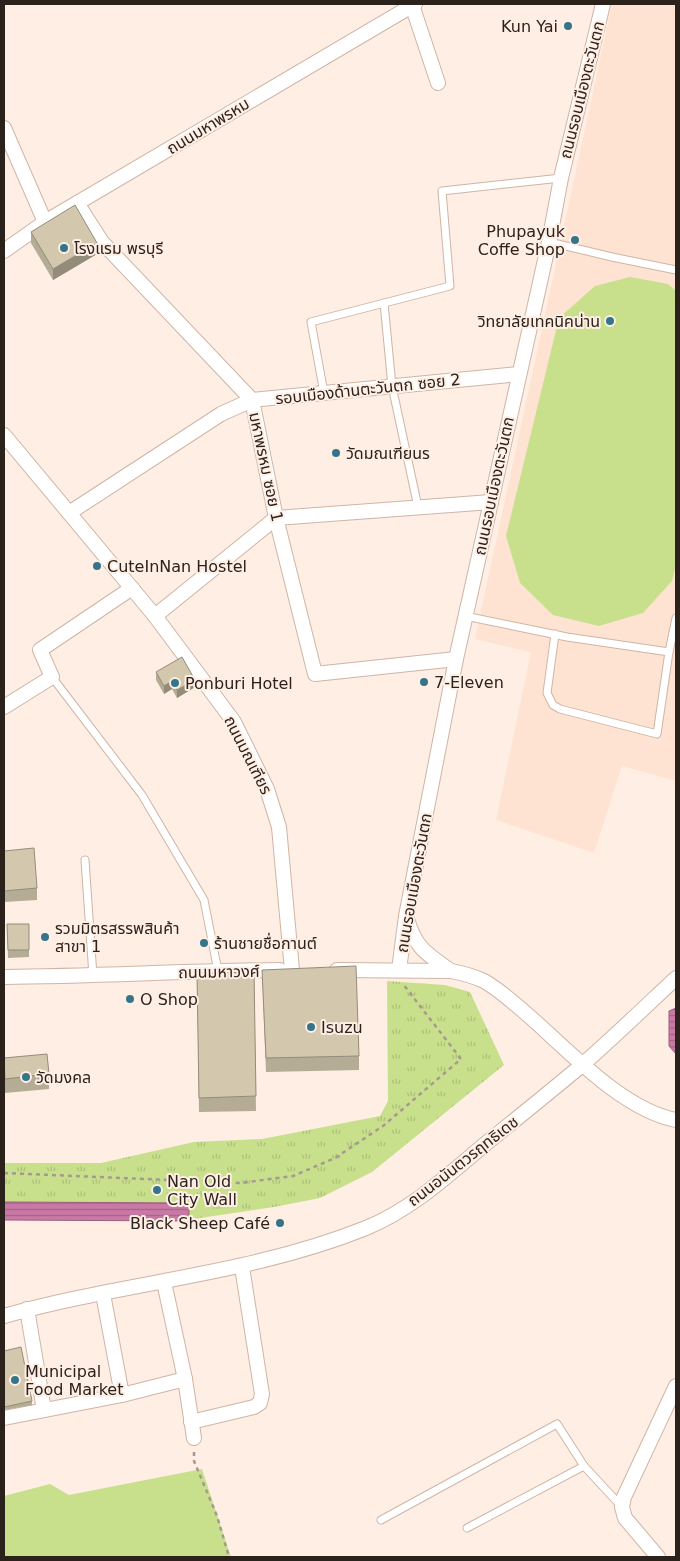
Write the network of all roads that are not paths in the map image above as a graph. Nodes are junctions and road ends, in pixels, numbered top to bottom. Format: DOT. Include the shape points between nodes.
graph roads {
  1 [pos="603,4"];
  2 [pos="413,5"];
  3 [pos="438,83"];
  4 [pos="4,128"];
  5 [pos="561,178"];
  6 [pos="78,203"];
  7 [pos="45,222"];
  8 [pos="549,242"];
  9 [pos="4,251"];
  10 [pos="676,270"];
  11 [pos="384,303"];
  12 [pos="519,374"];
  13 [pos="392,386"];
  14 [pos="324,394"];
  15 [pos="252,400"];
  16 [pos="4,435"];
  17 [pos="491,502"];
  18 [pos="418,507"];
  19 [pos="69,513"];
  20 [pos="276,518"];
  21 [pos="132,588"];
  22 [pos="155,616"];
  23 [pos="465,616"];
  24 [pos="676,618"];
  25 [pos="555,634"];
  26 [pos="669,652"];
  27 [pos="456,658"];
  28 [pos="52,677"];
  29 [pos="4,707"];
  30 [pos="85,860"];
  31 [pos="406,916"];
  32 [pos="296,970"];
  33 [pos="321,970"];
  34 [pos="399,970"];
  35 [pos="218,971"];
  36 [pos="451,971"];
  37 [pos="93,976"];
  38 [pos="4,977"];
  39 [pos="676,978"];
  40 [pos="583,1064"];
  41 [pos="676,1120"];
  42 [pos="242,1267"];
  43 [pos="164,1282"];
  44 [pos="103,1294"];
  45 [pos="27,1309"];
  46 [pos="4,1316"];
  47 [pos="185,1379"];
  48 [pos="676,1386"];
  49 [pos="122,1395"];
  50 [pos="44,1410"];
  51 [pos="4,1418"];
  52 [pos="191,1422"];
  53 [pos="194,1438"];
  54 [pos="584,1466"];
  55 [pos="622,1507"];
  56 [pos="381,1520"];
  57 [pos="467,1528"];
  58 [pos="658,1557"];
  1 -- 5 [label="street, ถนนรอบเมืองตะวันตก"];
  2 -- 3 [label="street"];
  2 -- 6 [label="street, ถนนมหาพรหม"];
  4 -- 7 [label="street"];
  5 -- 8 [label="street, ถนนรอบเมืองตะวันตก"];
  5 -- 11 [label="lane" via="442,191 450,286"];
  6 -- 7 [label="street, ถนนมหาพรหม"];
  6 -- 15 [label="street, มหาพรหม ซอย 1" via="102,242"];
  7 -- 9 [label="street, ถนนมหาพรหม"];
  8 -- 10 [label="lane"];
  8 -- 12 [label="street, ถนนรอบเมืองตะวันตก"];
  11 -- 13 [label="lane"];
  11 -- 14 [label="lane" via="311,322"];
  12 -- 13 [label="street, รอบเมืองด้านตะวันตก ซอย 2"];
  12 -- 17 [label="street, ถนนรอบเมืองตะวันตก"];
  13 -- 14 [label="street, รอบเมืองด้านตะวันตก ซอย 2"];
  13 -- 18 [label="lane"];
  14 -- 15 [label="street, รอบเมืองด้านตะวันตก ซอย 2"];
  15 -- 19 [label="street, รอบเมืองด้านตะวันตก ซอย 2" via="221,414"];
  15 -- 20 [label="street, มหาพรหม ซอย 1"];
  16 -- 19 [label="street, ถนนมณเฑียร"];
  17 -- 18 [label="street"];
  17 -- 23 [label="street, ถนนรอบเมืองตะวันตก"];
  18 -- 20 [label="street"];
  19 -- 21 [label="street, ถนนมณเฑียร"];
  20 -- 22 [label="street"];
  20 -- 27 [label="street, มหาพรหม ซอย 1" via="315,674"];
  21 -- 22 [label="street, ถนนมณเฑียร"];
  21 -- 28 [label="street" via="40,650"];
  22 -- 32 [label="street, ถนนมณเฑียร" via="234,722 267,789 279,827"];
  23 -- 25 [label="lane"];
  23 -- 27 [label="street, ถนนรอบเมืองตะวันตก"];
  24 -- 26 [label="lane"];
  25 -- 26 [label="lane"];
  25 -- 26 [label="lane" via="547,693 553,705 657,734"];
  27 -- 31 [label="street, ถนนรอบเมืองตะวันตก"];
  28 -- 29 [label="street"];
  28 -- 35 [label="lane" via="142,795 204,900"];
  30 -- 37 [label="lane"];
  31 -- 34 [label="street, ถนนรอบเมืองตะวันตก"];
  31 -- 36 [label="street" via="417,945"];
  32 -- 35 [label="street, ถนนมหาวงศ์"];
  33 -- 34 [label="street"];
  34 -- 36 [label="street"];
  35 -- 37 [label="street, ถนนมหาวงศ์"];
  36 -- 40 [label="street" via="485,981"];
  37 -- 38 [label="street, ถนนมหาวงศ์"];
  39 -- 40 [label="street, ถนนอนันตวรฤทธิเดช"];
  40 -- 41 [label="street" via="621,1096 660,1117"];
  40 -- 42 [label="street, ถนนอนันตวรฤทธิเดช" via="416,1201 367,1228 307,1250"];
  42 -- 43 [label="street, ถนนอนันตวรฤทธิเดช"];
  42 -- 52 [label="street" via="262,1394 260,1402 254,1407"];
  43 -- 44 [label="street, ถนนอนันตวรฤทธิเดช"];
  43 -- 47 [label="street"];
  44 -- 45 [label="street, ถนนอนันตวรฤทธิเดช"];
  44 -- 49 [label="street"];
  45 -- 46 [label="street, ถนนอนันตวรฤทธิเดช"];
  45 -- 50 [label="street"];
  47 -- 49 [label="street"];
  47 -- 52 [label="street"];
  48 -- 55 [label="street"];
  49 -- 50 [label="street"];
  50 -- 51 [label="street"];
  52 -- 53 [label="street"];
  54 -- 55 [label="lane"];
  54 -- 56 [label="lane" via="557,1424"];
  54 -- 57 [label="lane"];
  55 -- 58 [label="street" via="625,1518"];
}
